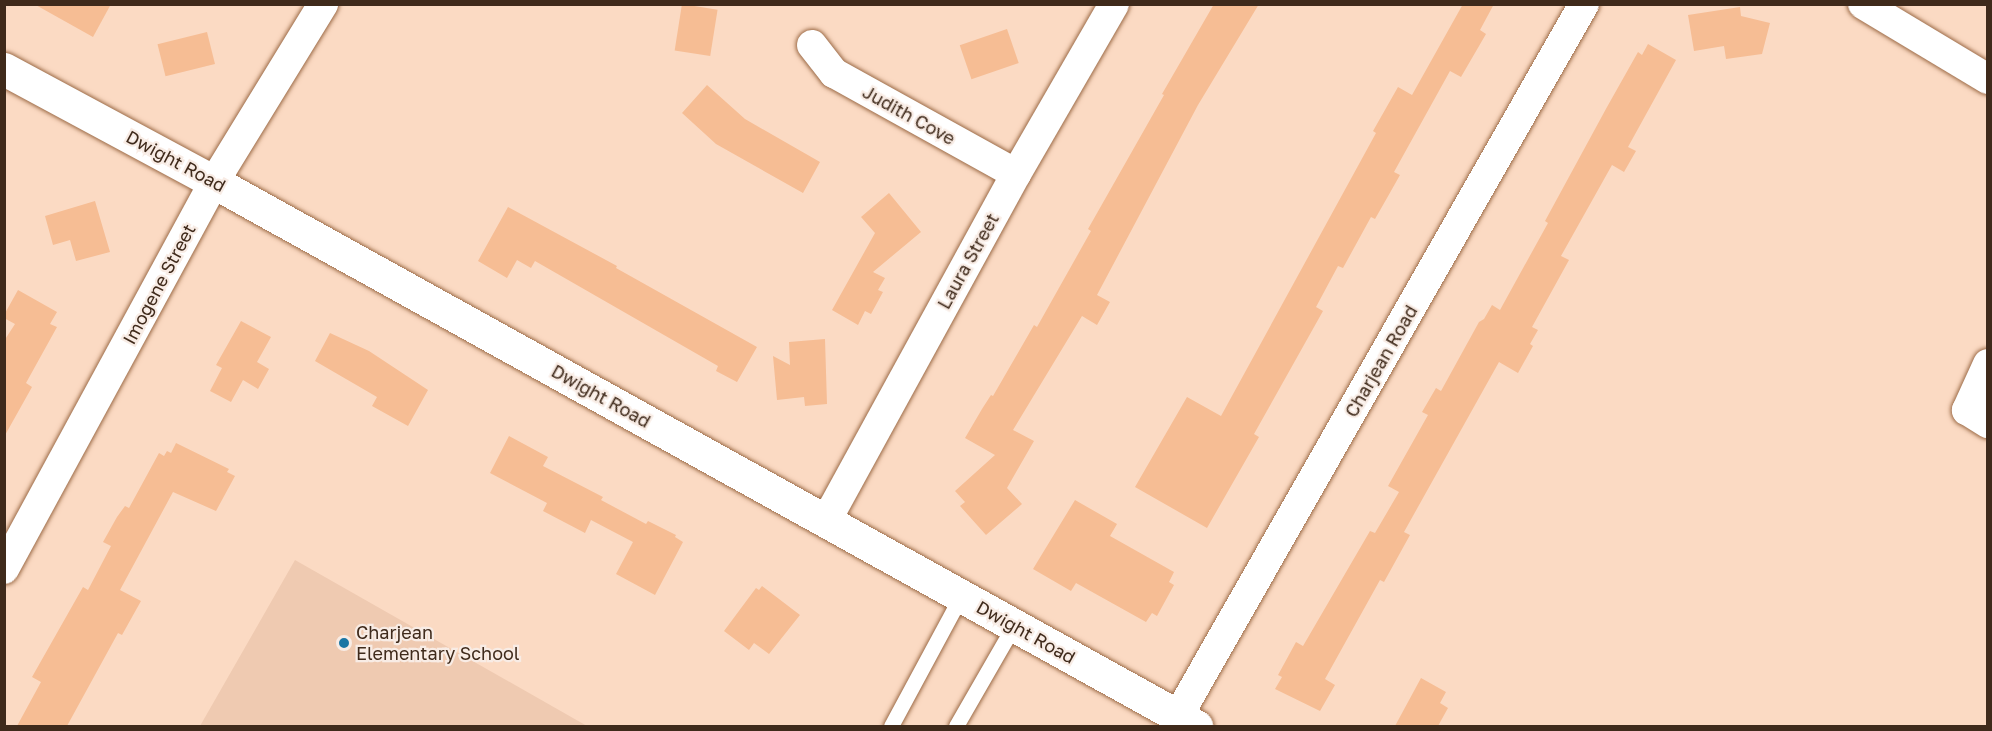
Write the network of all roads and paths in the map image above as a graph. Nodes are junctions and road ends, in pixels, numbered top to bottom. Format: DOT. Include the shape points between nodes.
graph roads {
  1 [pos="323,4"];
  2 [pos="1114,4"];
  3 [pos="1584,4"];
  4 [pos="1863,4"];
  5 [pos="812,45"];
  6 [pos="4,69"];
  7 [pos="1988,79"];
  8 [pos="1016,174"];
  9 [pos="214,182"];
  10 [pos="1988,364"];
  11 [pos="1977,417"];
  12 [pos="826,521"];
  13 [pos="4,569"];
  14 [pos="961,596"];
  15 [pos="1014,625"];
  16 [pos="1187,722"];
  17 [pos="891,726"];
  18 [pos="956,726"];
  1 -- 9 [label="street, Imogene Street"];
  2 -- 8 [label="street, Laura Street"];
  3 -- 16 [label="street, Charjean Road"];
  4 -- 7 [label="street"];
  5 -- 8 [label="street, Judith Cove" via="834,73"];
  6 -- 9 [label="street, Dwight Road"];
  8 -- 12 [label="street, Laura Street"];
  9 -- 12 [label="street, Dwight Road"];
  9 -- 13 [label="street, Imogene Street"];
  10 -- 11 [label="street"];
  12 -- 14 [label="street, Dwight Road"];
  14 -- 15 [label="street, Dwight Road"];
  14 -- 17 [label="lane"];
  15 -- 16 [label="street, Dwight Road"];
  15 -- 18 [label="lane"];
}
